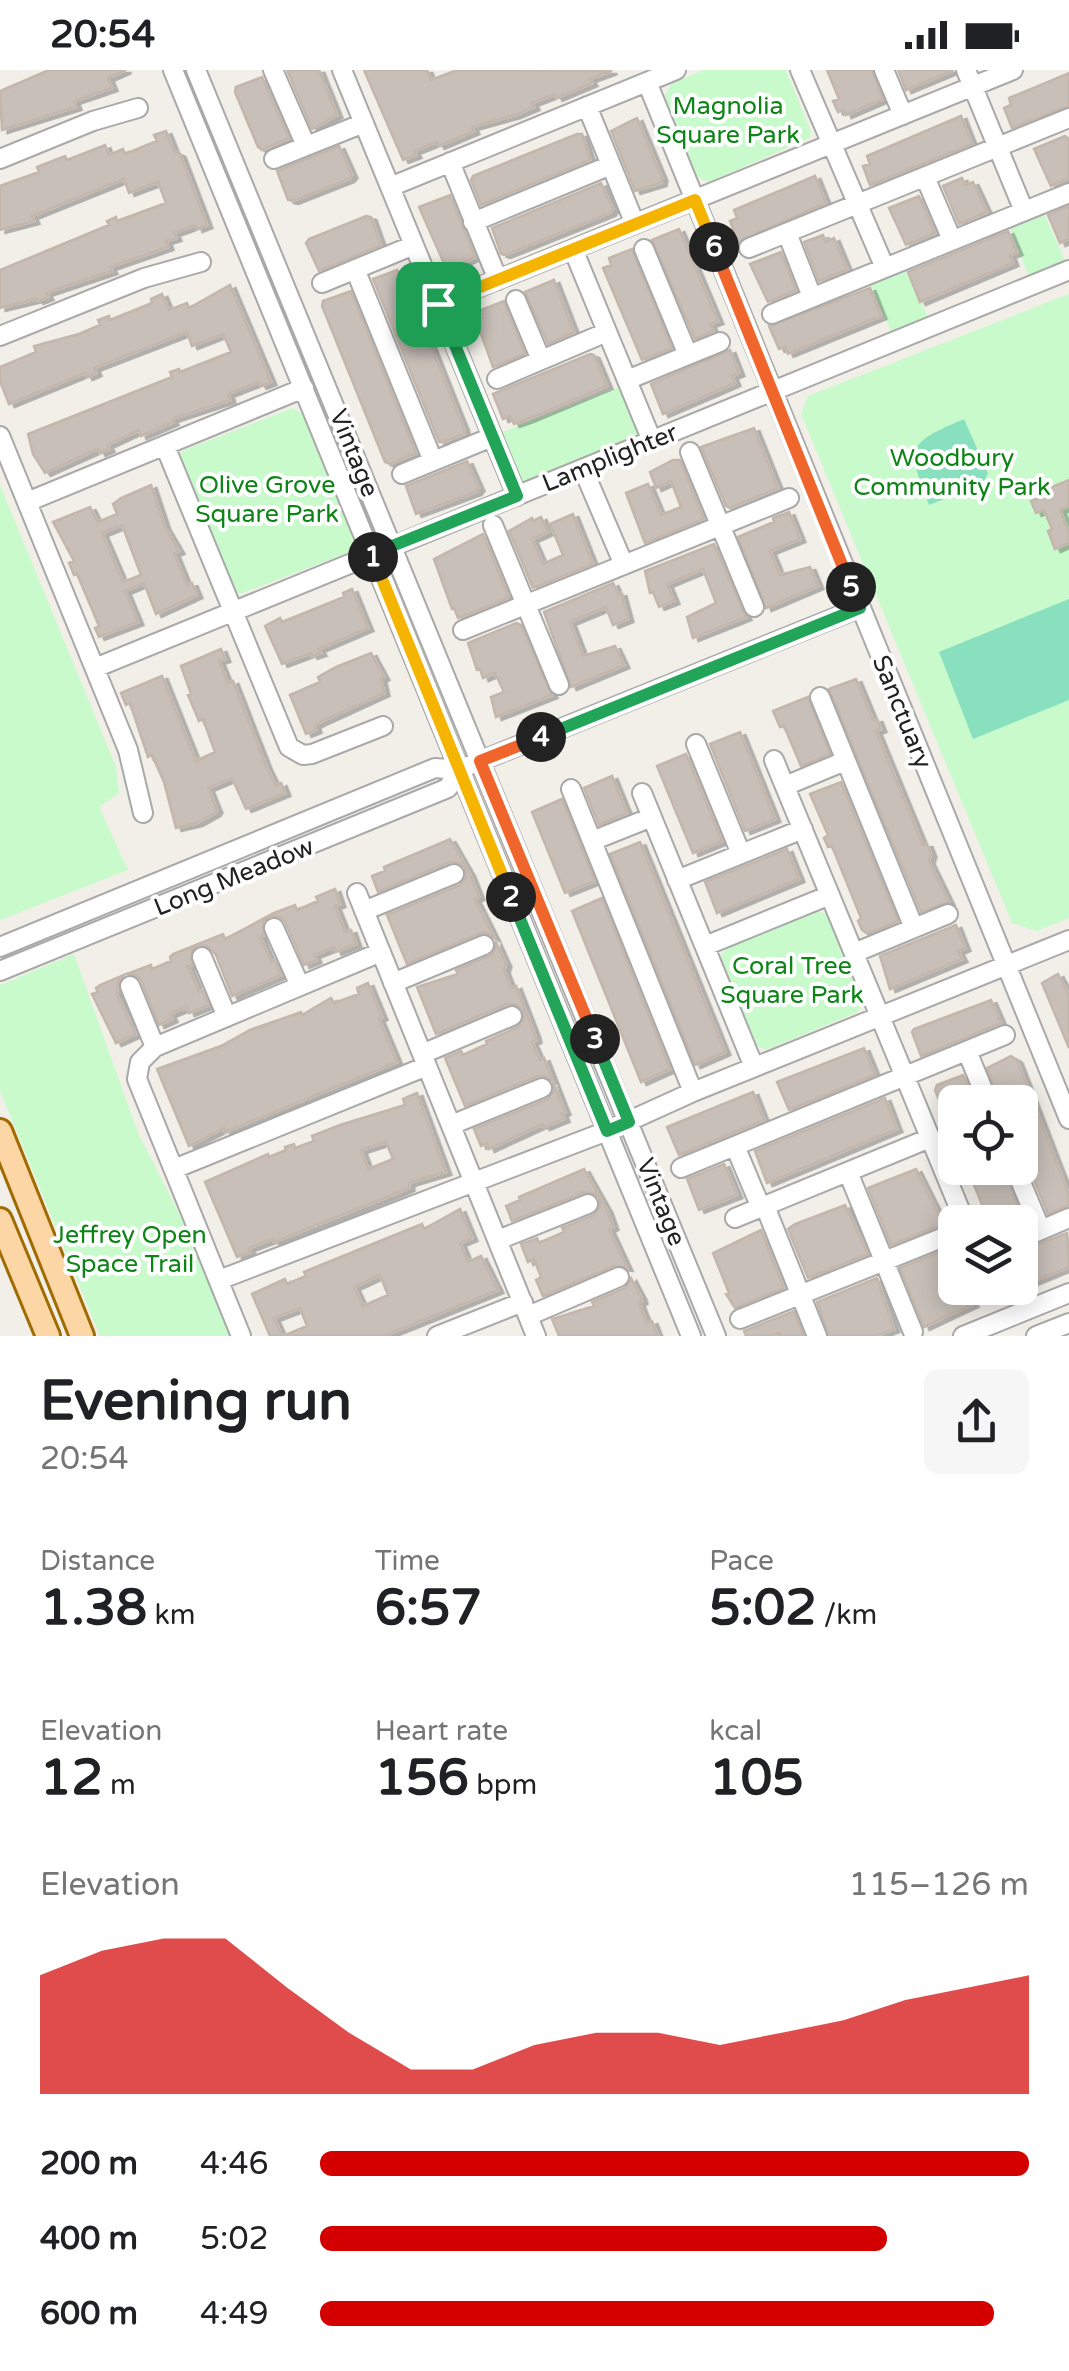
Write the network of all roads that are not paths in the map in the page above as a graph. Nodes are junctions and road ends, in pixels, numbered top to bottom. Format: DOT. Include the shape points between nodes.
graph roads {
  1 [pos="173,70"];
  2 [pos="196,70"];
  3 [pos="273,70"];
  4 [pos="342,70"];
  5 [pos="676,70"];
  6 [pos="800,70"];
  7 [pos="884,70"];
  8 [pos="1013,70"];
  9 [pos="970,78"];
  10 [pos="647,82"];
  11 [pos="587,106"];
  12 [pos="138,108"];
  13 [pos="903,115"];
  14 [pos="1069,118"];
  15 [pos="364,123"];
  16 [pos="830,144"];
  17 [pos="306,146"];
  18 [pos="998,148"];
  19 [pos="0,159"];
  20 [pos="274,159"];
  21 [pos="450,162"];
  22 [pos="611,165"];
  23 [pos="925,177"];
  24 [pos="390,186"];
  25 [pos="1069,193"];
  26 [pos="695,200"];
  27 [pos="859,204"];
  28 [pos="1024,211"];
  29 [pos="473,222"];
  30 [pos="635,224"];
  31 [pos="787,233"];
  32 [pos="952,240"];
  33 [pos="414,245"];
  34 [pos="749,248"];
  35 [pos="573,249"];
  36 [pos="644,249"];
  37 [pos="201,262"];
  38 [pos="886,268"];
  39 [pos="355,269"];
  40 [pos="1069,270"];
  41 [pos="498,280"];
  42 [pos="322,283"];
  43 [pos="812,297"];
  44 [pos="516,300"];
  45 [pos="438,304"];
  46 [pos="772,314"];
  47 [pos="607,332"];
  48 [pos="0,336"];
  49 [pos="720,342"];
  50 [pos="688,355"];
  51 [pos="541,360"];
  52 [pos="497,379"];
  53 [pos="627,380"];
  54 [pos="304,388"];
  55 [pos="773,392"];
  56 [pos="0,436"];
  57 [pos="492,437"];
  58 [pos="652,441"];
  59 [pos="164,446"];
  60 [pos="690,452"];
  61 [pos="433,461"];
  62 [pos="583,469"];
  63 [pos="402,474"];
  64 [pos="517,496"];
  65 [pos="790,498"];
  66 [pos="27,502"];
  67 [pos="493,525"];
  68 [pos="721,525"];
  69 [pos="393,546"];
  70 [pos="372,554"];
  71 [pos="624,564"];
  72 [pos="526,604"];
  73 [pos="754,607"];
  74 [pos="860,608"];
  75 [pos="232,612"];
  76 [pos="463,630"];
  77 [pos="95,668"];
  78 [pos="559,685"];
  79 [pos="820,697"];
  80 [pos="382,726"];
  81 [pos="696,744"];
  82 [pos="774,760"];
  83 [pos="480,761"];
  84 [pos="845,761"];
  85 [pos="458,770"];
  86 [pos="785,786"];
  87 [pos="571,789"];
  88 [pos="642,793"];
  89 [pos="143,812"];
  90 [pos="652,817"];
  91 [pos="803,829"];
  92 [pos="592,841"];
  93 [pos="741,854"];
  94 [pos="454,874"];
  95 [pos="677,880"];
  96 [pos="830,895"];
  97 [pos="948,914"];
  98 [pos="274,928"];
  99 [pos="914,928"];
  100 [pos="1069,940"];
  101 [pos="484,945"];
  102 [pos="705,946"];
  103 [pos="0,947"];
  104 [pos="381,952"];
  105 [pos="854,953"];
  106 [pos="202,957"];
  107 [pos="1005,965"];
  108 [pos="0,971"];
  109 [pos="393,983"];
  110 [pos="130,986"];
  111 [pos="300,986"];
  112 [pos="512,1016"];
  113 [pos="880,1016"];
  114 [pos="227,1017"];
  115 [pos="1005,1036"];
  116 [pos="155,1047"];
  117 [pos="968,1051"];
  118 [pos="424,1060"];
  119 [pos="754,1066"];
  120 [pos="905,1077"];
  121 [pos="981,1085"];
  122 [pos="542,1088"];
  123 [pos="693,1092"];
  124 [pos="1069,1118"];
  125 [pos="629,1122"];
  126 [pos="451,1125"];
  127 [pos="0,1131"];
  128 [pos="607,1131"];
  129 [pos="930,1138"];
  130 [pos="735,1146"];
  131 [pos="681,1168"];
  132 [pos="174,1169"];
  133 [pos="848,1172"];
  134 [pos="474,1182"];
  135 [pos="1022,1185"];
  136 [pos="588,1204"];
  137 [pos="958,1205"];
  138 [pos="763,1207"];
  139 [pos="735,1218"];
  140 [pos="1069,1218"];
  141 [pos="0,1220"];
  142 [pos="1041,1230"];
  143 [pos="1038,1231"];
  144 [pos="938,1238"];
  145 [pos="498,1240"];
  146 [pos="884,1261"];
  147 [pos="620,1277"];
  148 [pos="219,1280"];
  149 [pos="1069,1293"];
  150 [pos="801,1294"];
  151 [pos="525,1309"];
  152 [pos="740,1318"];
  153 [pos="1069,1323"];
  154 [pos="913,1332"];
  155 [pos="48,1336"];
  156 [pos="82,1336"];
  157 [pos="241,1336"];
  158 [pos="437,1336"];
  159 [pos="536,1336"];
  160 [pos="691,1336"];
  161 [pos="716,1336"];
  162 [pos="818,1336"];
  163 [pos="963,1336"];
  164 [pos="1036,1336"];
  1 -- 54 [label="street, Vintage"];
  2 -- 69 [label="street, Vintage"];
  3 -- 17 [label="street"];
  4 -- 15 [label="street"];
  5 -- 10 [label="street"];
  6 -- 16 [label="street"];
  7 -- 13 [label="street"];
  8 -- 9 [label="street"];
  9 -- 13 [label="street"];
  9 -- 18 [label="street"];
  10 -- 11 [label="street"];
  10 -- 26 [label="street, Sanctuary"];
  11 -- 21 [label="street"];
  11 -- 22 [label="street"];
  12 -- 19 [label="street"];
  13 -- 16 [label="street"];
  14 -- 18 [label="street"];
  15 -- 17 [label="street"];
  15 -- 24 [label="street"];
  16 -- 26 [label="street"];
  16 -- 27 [label="street"];
  17 -- 20 [label="street"];
  18 -- 23 [label="street"];
  18 -- 28 [label="street"];
  21 -- 24 [label="street"];
  21 -- 29 [label="street"];
  22 -- 29 [label="street"];
  22 -- 30 [label="street"];
  23 -- 27 [label="street"];
  23 -- 32 [label="street"];
  24 -- 33 [label="street"];
  25 -- 28 [label="street"];
  26 -- 30 [label="street"];
  26 -- 55 [label="street, Sanctuary"];
  27 -- 31 [label="street"];
  27 -- 38 [label="street"];
  28 -- 32 [label="street"];
  29 -- 41 [label="street"];
  30 -- 35 [label="street"];
  31 -- 34 [label="street"];
  31 -- 43 [label="street"];
  32 -- 38 [label="street"];
  33 -- 39 [label="street"];
  33 -- 45 [label="street"];
  35 -- 41 [label="street"];
  35 -- 47 [label="street"];
  36 -- 50 [label="street"];
  37 -- 48 [label="street"];
  38 -- 43 [label="street"];
  39 -- 42 [label="street"];
  39 -- 61 [label="street"];
  40 -- 55 [label="street, Lamplighter"];
  41 -- 45 [label="street"];
  43 -- 46 [label="street"];
  44 -- 51 [label="street"];
  45 -- 57 [label="street"];
  47 -- 51 [label="street"];
  47 -- 53 [label="street"];
  49 -- 50 [label="street"];
  50 -- 53 [label="street"];
  51 -- 52 [label="street"];
  53 -- 58 [label="street"];
  54 -- 59 [label="street"];
  54 -- 70 [label="street, Vintage"];
  55 -- 58 [label="street, Lamplighter"];
  55 -- 74 [label="street, Sanctuary"];
  56 -- 66 [label="street"];
  57 -- 61 [label="street"];
  57 -- 64 [label="street"];
  58 -- 62 [label="street, Lamplighter"];
  59 -- 66 [label="street"];
  59 -- 75 [label="street"];
  60 -- 68 [label="street"];
  61 -- 63 [label="street"];
  62 -- 64 [label="street, Lamplighter"];
  62 -- 71 [label="street"];
  64 -- 69 [label="street, Lamplighter"];
  65 -- 68 [label="street"];
  66 -- 77 [label="street"];
  67 -- 72 [label="street"];
  68 -- 71 [label="street"];
  68 -- 73 [label="street"];
  69 -- 70 [label="street, Lamplighter"];
  69 -- 83 [label="street, Vintage"];
  70 -- 75 [label="street, Lamplighter"];
  70 -- 85 [label="street, Vintage"];
  71 -- 72 [label="street"];
  72 -- 76 [label="street"];
  72 -- 78 [label="street"];
  74 -- 83 [label="street, Long Meadow"];
  74 -- 107 [label="street, Sanctuary"];
  75 -- 77 [label="street, Lamplighter"];
  75 -- 80 [label="street" via="295,752 312,754"];
  77 -- 89 [label="street" via="134,767"];
  79 -- 84 [label="street"];
  81 -- 93 [label="street"];
  82 -- 86 [label="street"];
  83 -- 85 [label="street, Long Meadow"];
  83 -- 125 [label="street, Vintage"];
  84 -- 86 [label="street"];
  84 -- 99 [label="street"];
  85 -- 103 [label="street, Long Meadow" via="435,768"];
  85 -- 108 [label="street, Long Meadow" via="448,788"];
  85 -- 128 [label="street, Vintage"];
  86 -- 91 [label="street"];
  87 -- 92 [label="street"];
  88 -- 90 [label="street"];
  90 -- 92 [label="street"];
  90 -- 95 [label="street"];
  91 -- 93 [label="street"];
  91 -- 96 [label="street"];
  92 -- 123 [label="street"];
  93 -- 95 [label="street"];
  94 -- 104 [label="street" via="360,902"];
  95 -- 102 [label="street"];
  96 -- 102 [label="street"];
  96 -- 105 [label="street"];
  97 -- 99 [label="street"];
  98 -- 111 [label="street"];
  99 -- 105 [label="street"];
  100 -- 107 [label="street"];
  101 -- 109 [label="street"];
  102 -- 119 [label="street"];
  104 -- 109 [label="street"];
  104 -- 111 [label="street"];
  105 -- 113 [label="street"];
  106 -- 114 [label="street"];
  107 -- 113 [label="street"];
  107 -- 124 [label="street, Sanctuary"];
  109 -- 118 [label="street"];
  110 -- 116 [label="street"];
  111 -- 114 [label="street"];
  112 -- 118 [label="street"];
  113 -- 119 [label="street"];
  113 -- 120 [label="street"];
  114 -- 116 [label="street"];
  115 -- 117 [label="street"];
  116 -- 132 [label="street" via="140,1062 137,1079"];
  117 -- 120 [label="street"];
  117 -- 121 [label="street"];
  118 -- 126 [label="street"];
  118 -- 132 [label="street"];
  119 -- 123 [label="street"];
  120 -- 129 [label="street"];
  120 -- 130 [label="street"];
  122 -- 126 [label="street"];
  123 -- 125 [label="street"];
  125 -- 128 [label="street"];
  125 -- 161 [label="street, Vintage"];
  126 -- 134 [label="street"];
  127 -- 156 [label="main road"];
  128 -- 134 [label="street"];
  128 -- 160 [label="street, Vintage"];
  129 -- 133 [label="street"];
  129 -- 137 [label="street"];
  130 -- 131 [label="street"];
  130 -- 138 [label="street"];
  132 -- 148 [label="street"];
  133 -- 138 [label="street"];
  133 -- 146 [label="street"];
  134 -- 145 [label="street"];
  134 -- 148 [label="street"];
  135 -- 142 [label="street"];
  136 -- 145 [label="street"];
  138 -- 139 [label="street"];
  138 -- 150 [label="street"];
  140 -- 142 [label="street"];
  141 -- 155 [label="main road"];
  142 -- 143 [label="street"];
  144 -- 146 [label="street"];
  145 -- 151 [label="street"];
  146 -- 150 [label="street"];
  146 -- 154 [label="street"];
  147 -- 151 [label="street"];
  148 -- 157 [label="street"];
  149 -- 163 [label="street"];
  150 -- 152 [label="street"];
  150 -- 162 [label="street"];
  151 -- 158 [label="street"];
  151 -- 159 [label="street"];
  153 -- 164 [label="street"];
}
